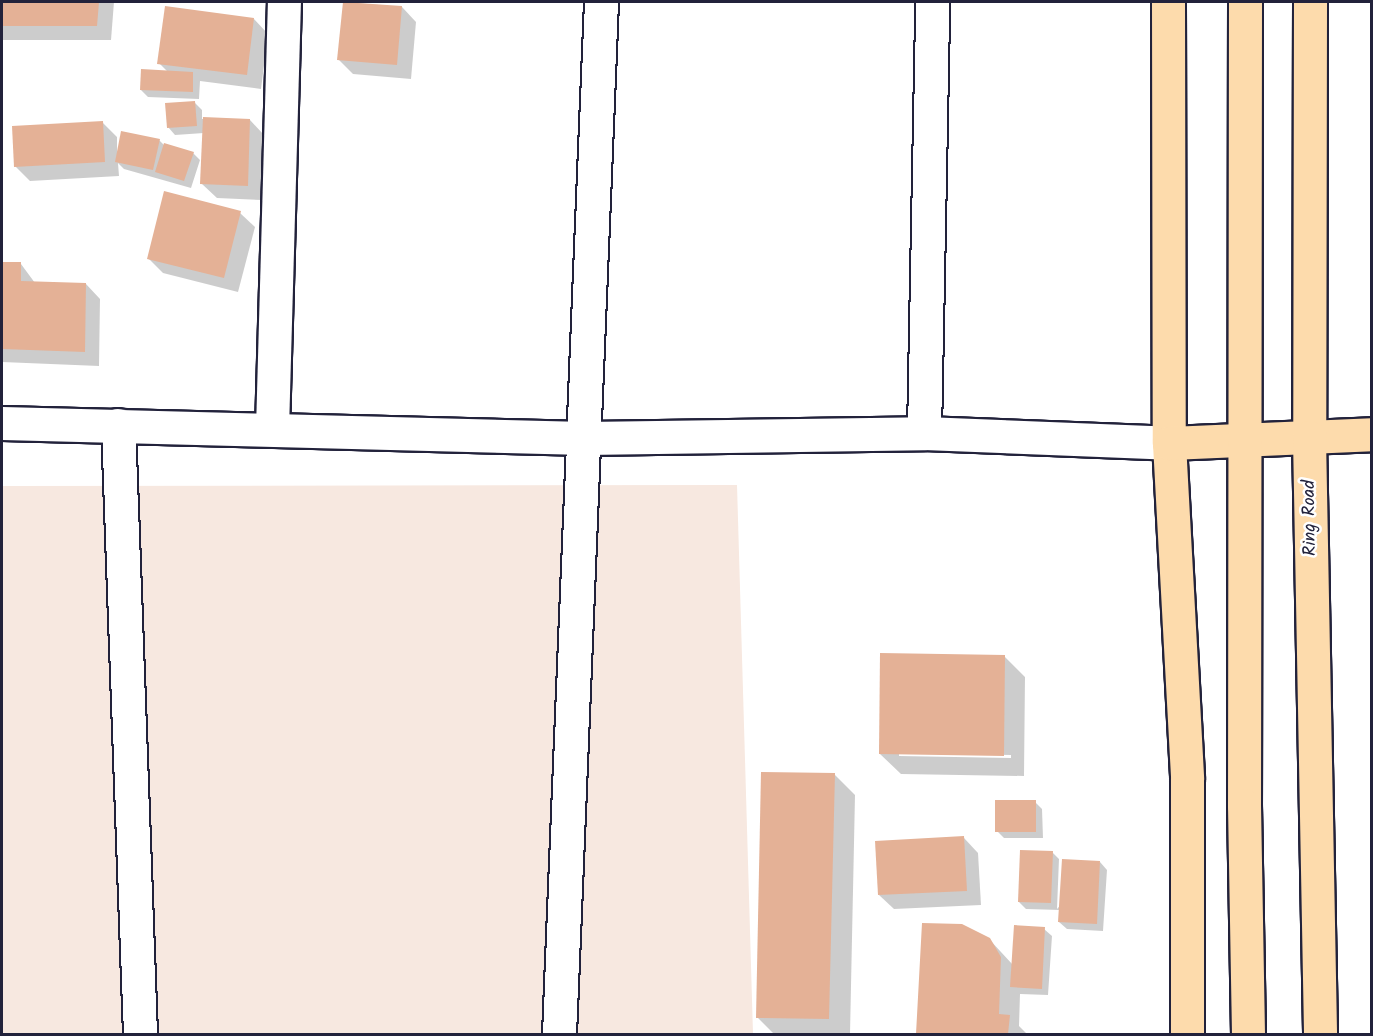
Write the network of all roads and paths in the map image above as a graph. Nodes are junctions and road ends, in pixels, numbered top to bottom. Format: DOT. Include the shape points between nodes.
graph roads {
  1 [pos="284,2"];
  2 [pos="601,2"];
  3 [pos="932,2"];
  4 [pos="1168,2"];
  5 [pos="1245,2"];
  6 [pos="1310,2"];
  7 [pos="2,423"];
  8 [pos="117,425"];
  9 [pos="272,429"];
  10 [pos="924,433"];
  11 [pos="1371,434"];
  12 [pos="1309,437"];
  13 [pos="585,438"];
  14 [pos="1243,439"];
  15 [pos="1169,443"];
  16 [pos="140,1035"];
  17 [pos="559,1035"];
  18 [pos="1187,1035"];
  19 [pos="1248,1035"];
  20 [pos="1320,1035"];
  1 -- 9 [label="street"];
  2 -- 13 [label="street"];
  3 -- 10 [label="street"];
  4 -- 15 [label="main road"];
  5 -- 14 [label="main road"];
  6 -- 12 [label="main road, Ring Road"];
  7 -- 8 [label="street"];
  8 -- 9 [label="street"];
  8 -- 16 [label="street"];
  9 -- 13 [label="street"];
  10 -- 13 [label="street"];
  10 -- 15 [label="street"];
  11 -- 12 [label="main road"];
  12 -- 14 [label="main road"];
  12 -- 20 [label="main road, Ring Road"];
  13 -- 17 [label="street"];
  14 -- 15 [label="main road"];
  14 -- 19 [label="main road"];
  15 -- 18 [label="main road" via="1187,779"];
}
